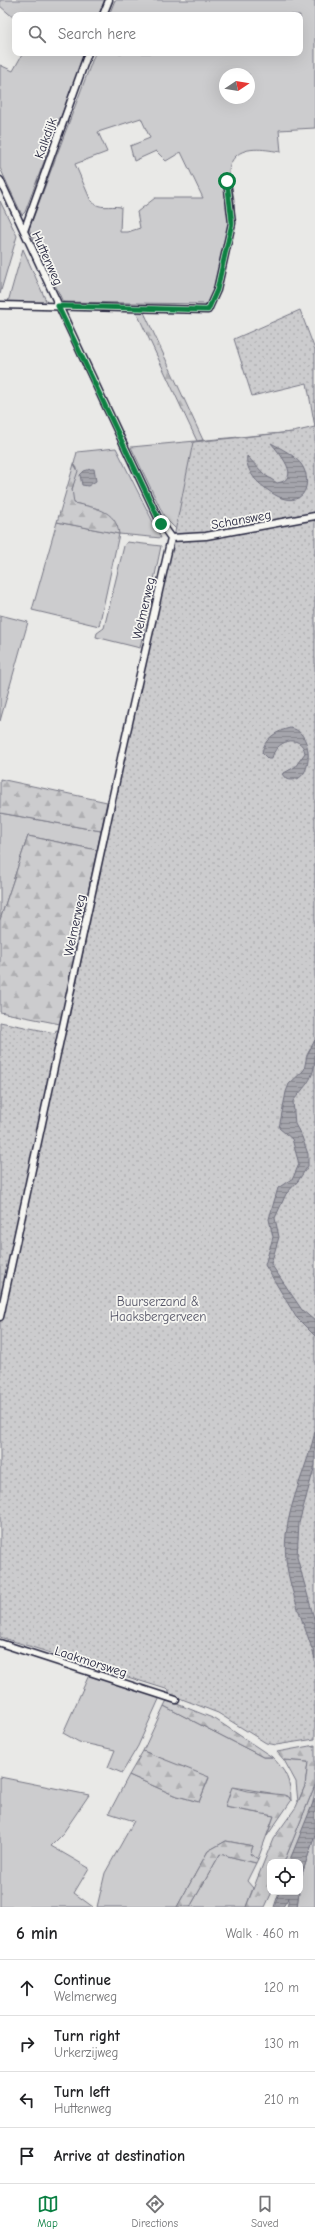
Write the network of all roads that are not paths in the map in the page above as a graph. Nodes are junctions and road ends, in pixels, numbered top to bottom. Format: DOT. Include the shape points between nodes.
graph roads {
  1 [pos="109,0"];
  2 [pos="104,12"];
  3 [pos="87,56"];
  4 [pos="0,180"];
  5 [pos="227,181"];
  6 [pos="24,231"];
  7 [pos="0,305"];
  8 [pos="58,306"];
  9 [pos="315,516"];
  10 [pos="171,538"];
  11 [pos="0,1316"];
  12 [pos="0,1643"];
  13 [pos="176,1700"];
  1 -- 2 [label="street"];
  3 -- 6 [label="street, Kalkdijk"];
  4 -- 6 [label="street, Huttenweg"];
  5 -- 8 [label="street" via="232,223 217,290 208,310"];
  6 -- 8 [label="street, Huttenweg"];
  7 -- 8 [label="street"];
  8 -- 10 [label="street, Huttenweg" via="161,524"];
  9 -- 10 [label="street, Schansweg" via="206,536"];
  10 -- 11 [label="street, Welmerweg"];
  12 -- 13 [label="street, Laakmorsweg"];
}
